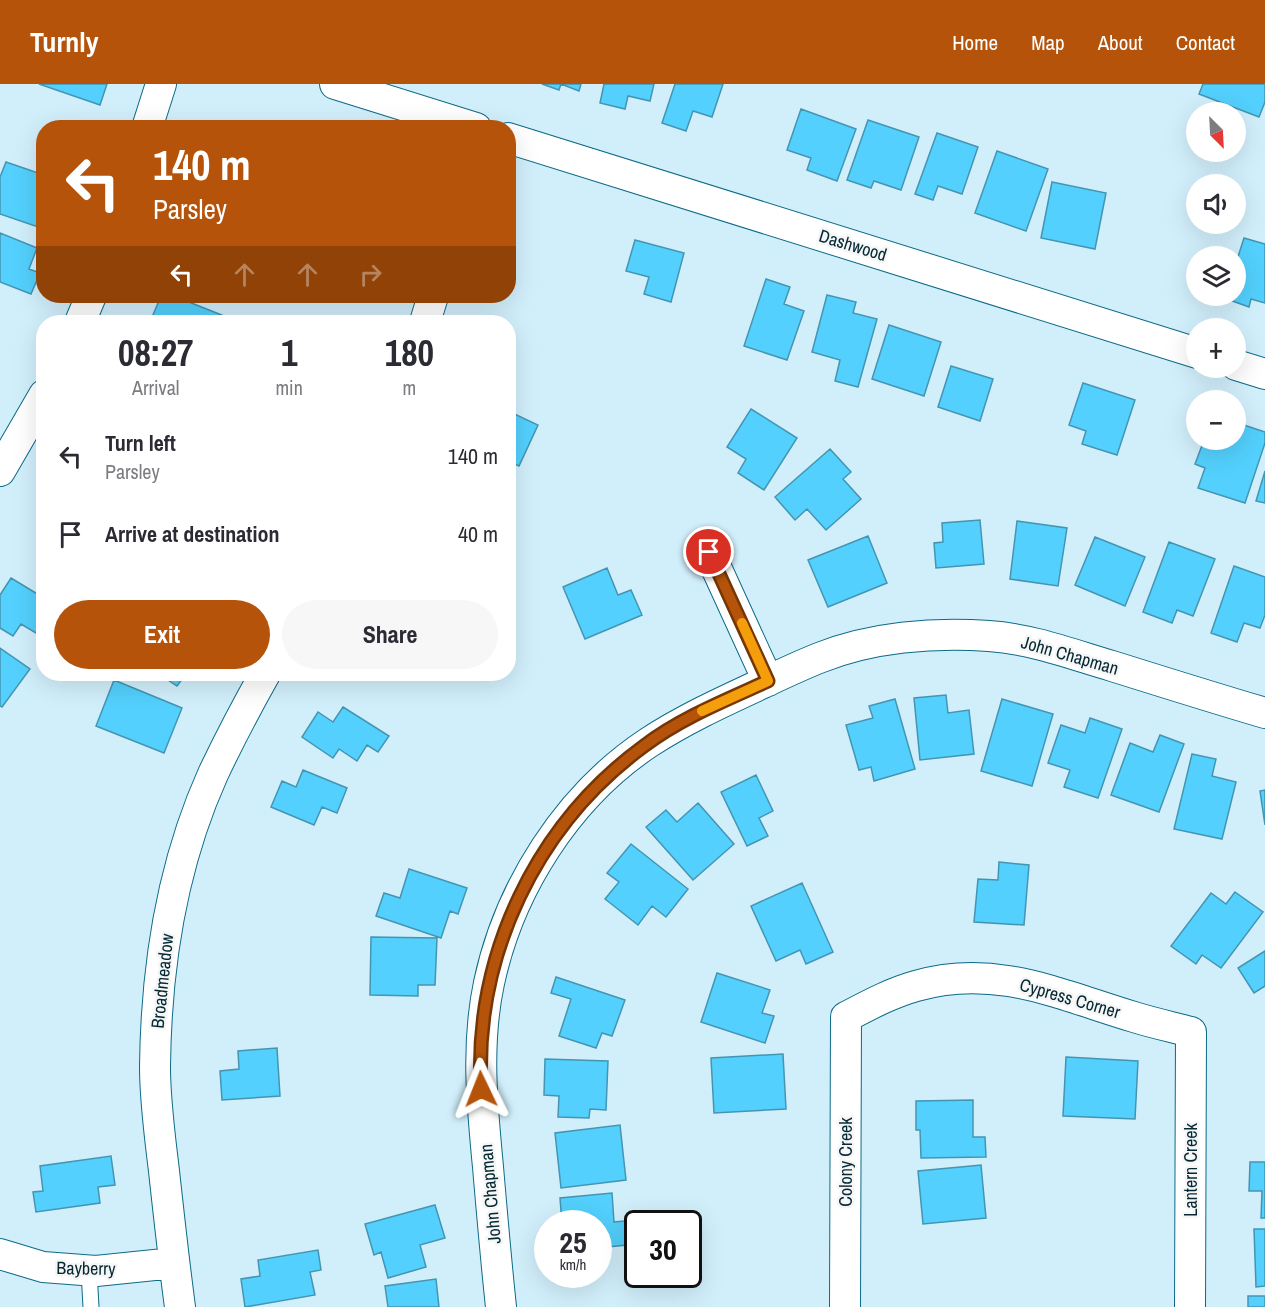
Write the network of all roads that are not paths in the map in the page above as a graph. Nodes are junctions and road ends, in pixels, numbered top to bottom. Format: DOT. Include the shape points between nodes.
graph roads {
  1 [pos="161,84"];
  2 [pos="335,84"];
  3 [pos="150,120"];
  4 [pos="450,120"];
  5 [pos="516,140"];
  6 [pos="1186,350"];
  7 [pos="1246,368"];
  8 [pos="1265,374"];
  9 [pos="36,409"];
  10 [pos="0,471"];
  11 [pos="709,552"];
  12 [pos="262,681"];
  13 [pos="768,681"];
  14 [pos="1265,713"];
  15 [pos="846,1017"];
  16 [pos="1191,1032"];
  17 [pos="0,1254"];
  18 [pos="174,1263"];
  19 [pos="88,1271"];
  20 [pos="91,1307"];
  21 [pos="180,1307"];
  22 [pos="501,1307"];
  23 [pos="845,1307"];
  24 [pos="1190,1307"];
  1 -- 3 [label="street"];
  2 -- 4 [label="street"];
  5 -- 6 [label="street, Dashwood"];
  7 -- 8 [label="street"];
  9 -- 10 [label="street"];
  11 -- 13 [label="street"];
  12 -- 18 [label="street, Broadmeadow" via="212,776 187,847 169,920 158,994 155,1069"];
  13 -- 14 [label="street, John Chapman" via="822,657 863,645 926,636 989,636 1031,642"];
  13 -- 22 [label="street, John Chapman" via="679,723 612,772 556,833 515,904 489,983 480,1066"];
  15 -- 16 [label="street, Cypress Corner" via="919,986 968,978 1018,981 1049,988"];
  15 -- 23 [label="street, Colony Creek"];
  16 -- 24 [label="street, Lantern Creek"];
  17 -- 19 [label="street, Bayberry" via="43,1267"];
  18 -- 19 [label="street, Bayberry"];
  18 -- 21 [label="street, Broadmeadow"];
  19 -- 20 [label="lane"];
}
